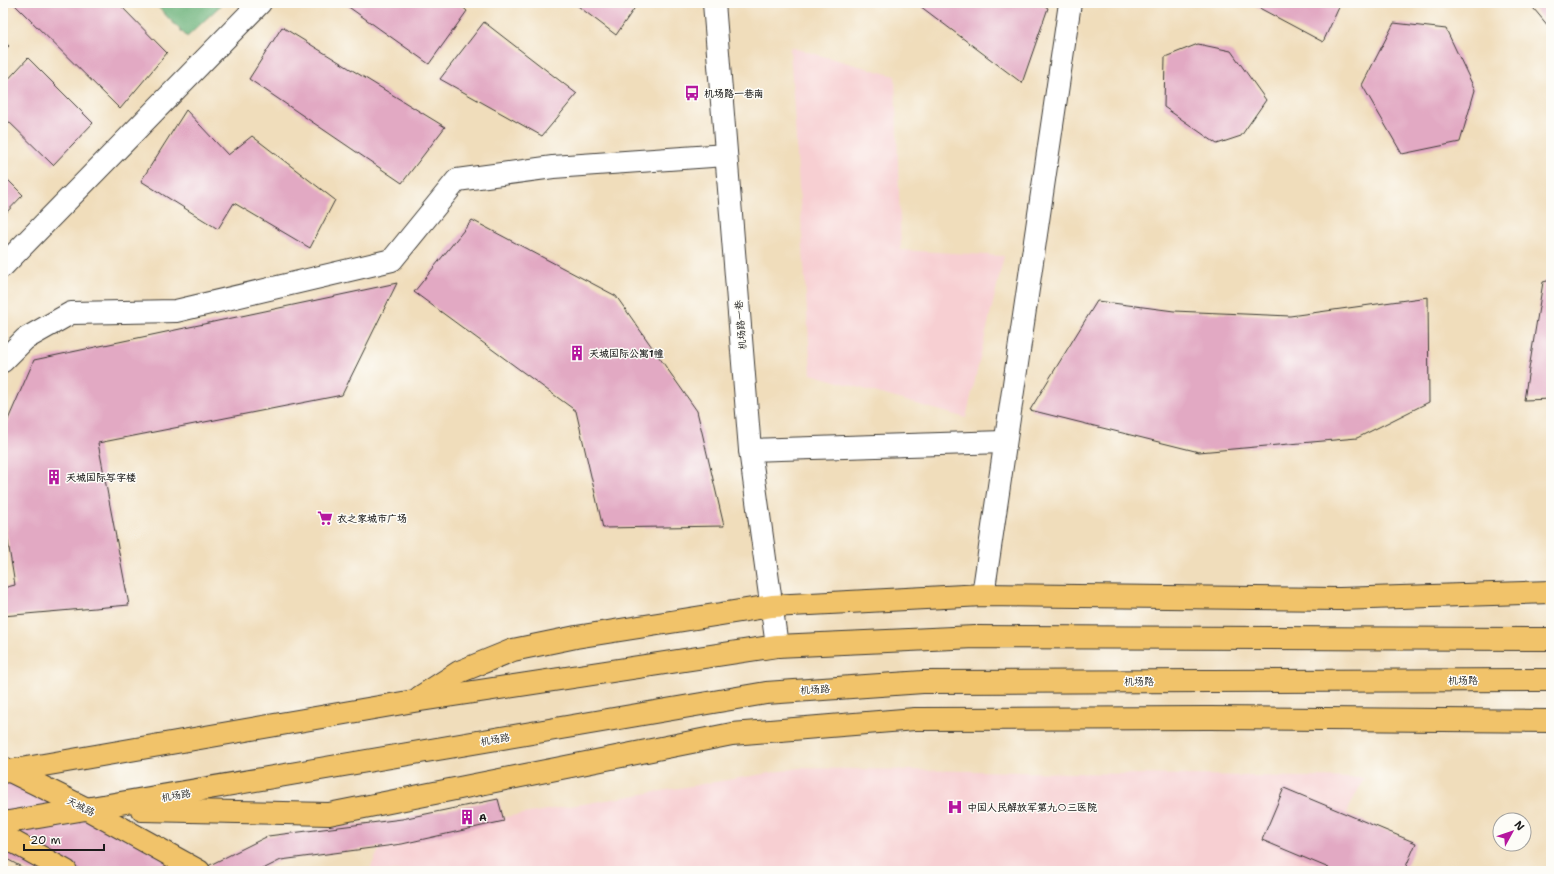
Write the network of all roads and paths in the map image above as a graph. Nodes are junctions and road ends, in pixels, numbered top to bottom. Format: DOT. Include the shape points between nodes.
graph roads {
  1 [pos="260,3"];
  2 [pos="714,3"];
  3 [pos="1070,3"];
  4 [pos="726,155"];
  5 [pos="3,266"];
  6 [pos="3,361"];
  7 [pos="1004,442"];
  8 [pos="750,450"];
  9 [pos="1551,592"];
  10 [pos="983,595"];
  11 [pos="772,606"];
  12 [pos="1551,639"];
  13 [pos="777,646"];
  14 [pos="1551,680"];
  15 [pos="414,701"];
  16 [pos="1551,721"];
  17 [pos="5,769"];
  18 [pos="89,810"];
  19 [pos="3,823"];
  20 [pos="3,836"];
  21 [pos="66,871"];
  22 [pos="199,871"];
  1 -- 5 [label="street"];
  2 -- 4 [label="street, 机场路一巷"];
  3 -- 7 [label="street"];
  4 -- 6 [label="street" via="553,168 457,180 392,260 176,311 71,313 25,339"];
  4 -- 8 [label="street, 机场路一巷"];
  7 -- 8 [label="street"];
  7 -- 10 [label="street"];
  8 -- 11 [label="street, 机场路一巷"];
  9 -- 10 [label="main road" via="1340,599"];
  10 -- 11 [label="main road"];
  11 -- 13 [label="street, 机场路一巷"];
  11 -- 15 [label="main road" via="576,637 514,650 459,672"];
  12 -- 13 [label="main road" via="975,637"];
  13 -- 15 [label="main road"];
  14 -- 18 [label="main road, 机场路" via="923,682 766,693"];
  15 -- 17 [label="main road"];
  16 -- 18 [label="main road, 机场路" via="915,719 732,734 330,814"];
  17 -- 18 [label="main road, 天城路"];
  18 -- 19 [label="main road, 机场路"];
  18 -- 22 [label="main road, 天城路"];
  20 -- 21 [label="main road"];
}
